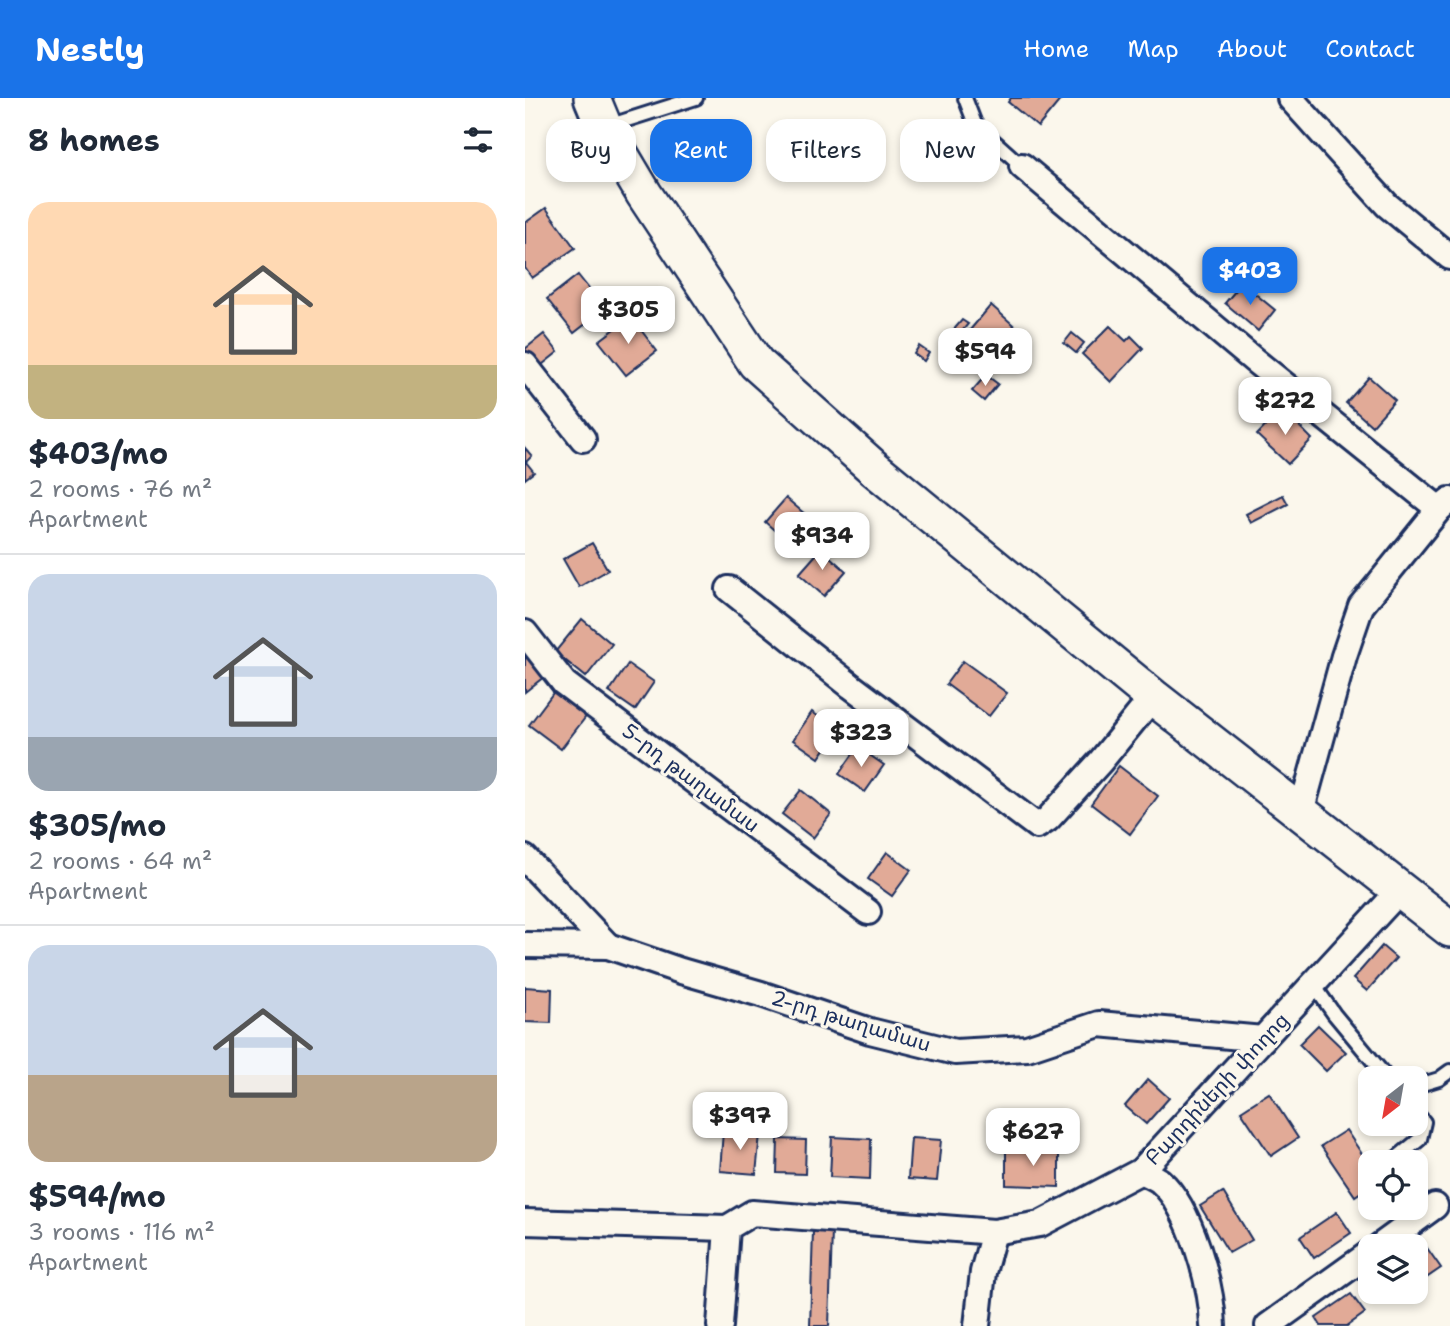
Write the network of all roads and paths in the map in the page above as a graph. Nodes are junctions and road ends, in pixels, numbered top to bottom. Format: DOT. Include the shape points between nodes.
graph roads {
  1 [pos="696,98"];
  2 [pos="965,98"];
  3 [pos="1290,98"];
  4 [pos="598,112"];
  5 [pos="1022,166"];
  6 [pos="1450,257"];
  7 [pos="525,365"];
  8 [pos="583,439"];
  9 [pos="1445,504"];
  10 [pos="729,589"];
  11 [pos="525,633"];
  12 [pos="1153,697"];
  13 [pos="1301,812"];
  14 [pos="525,858"];
  15 [pos="1401,890"];
  16 [pos="868,912"];
  17 [pos="1450,929"];
  18 [pos="525,944"];
  19 [pos="608,946"];
  20 [pos="1313,984"];
  21 [pos="1263,1039"];
  22 [pos="1377,1066"];
  23 [pos="1450,1071"];
  24 [pos="1428,1082"];
  25 [pos="1421,1136"];
  26 [pos="1406,1150"];
  27 [pos="1141,1171"];
  28 [pos="1435,1206"];
  29 [pos="525,1222"];
  30 [pos="727,1228"];
  31 [pos="994,1232"];
  32 [pos="1396,1234"];
  33 [pos="1358,1262"];
  34 [pos="720,1326"];
  35 [pos="977,1326"];
  36 [pos="1213,1326"];
  37 [pos="1268,1326"];
  1 -- 4 [label="lane"];
  2 -- 5 [label="lane" via="975,124"];
  3 -- 6 [label="street" via="1387,205"];
  4 -- 12 [label="main road" via="644,194 756,363 875,469"];
  5 -- 9 [label="street" via="1255,360"];
  7 -- 8 [label="street"];
  9 -- 13 [label="street" via="1361,606"];
  10 -- 12 [label="street" via="1037,826 1100,762"];
  11 -- 16 [label="street, 5-րդ թաղամաս" via="564,683"];
  12 -- 13 [label="main road"];
  13 -- 15 [label="main road"];
  14 -- 19 [label="street"];
  15 -- 17 [label="main road"];
  15 -- 20 [label="street, Բարդիների փողոց"];
  18 -- 19 [label="street, 2-րդ թաղամաս"];
  19 -- 21 [label="street, 2-րդ թաղամաս" via="870,1031 955,1052 1027,1048 1099,1024"];
  20 -- 21 [label="street, Բարդիների փողոց"];
  20 -- 22 [label="lane"];
  21 -- 27 [label="street, Բարդիների փողոց"];
  23 -- 24 [label="lane"];
  25 -- 26 [label="lane"];
  27 -- 31 [label="street, Բարդիների փողոց" via="1039,1224"];
  27 -- 36 [label="street" via="1160,1181 1176,1202 1202,1258"];
  28 -- 32 [label="street"];
  29 -- 30 [label="street"];
  30 -- 31 [label="street, Բարդիների փողոց" via="752,1213"];
  30 -- 34 [label="street"];
  31 -- 35 [label="street" via="983,1272"];
  33 -- 37 [label="street"];
}
